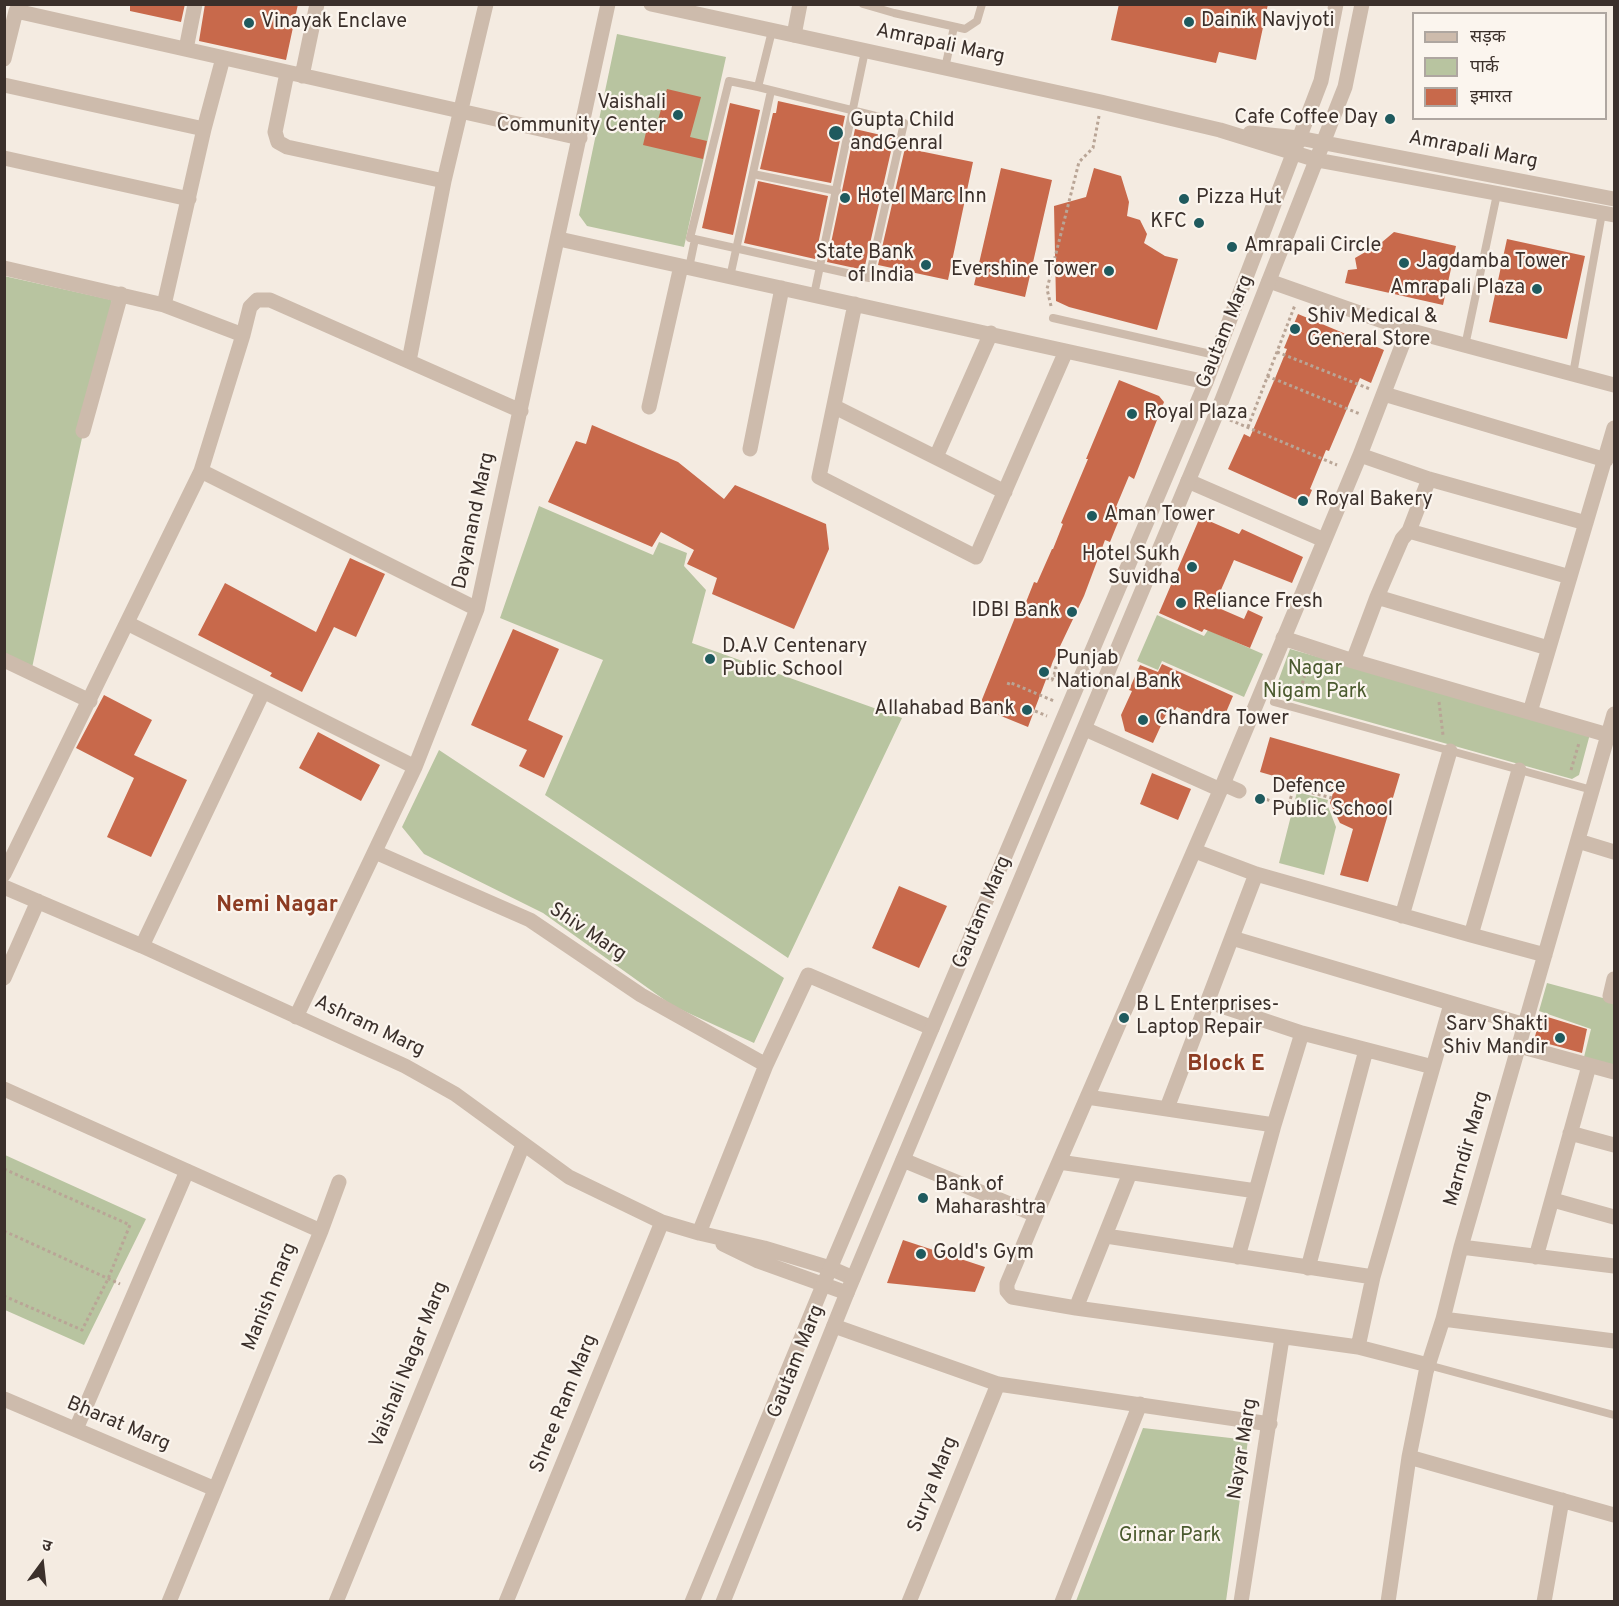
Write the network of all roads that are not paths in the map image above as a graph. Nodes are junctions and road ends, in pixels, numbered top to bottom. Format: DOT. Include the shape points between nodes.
graph roads {
  1 [pos="195,4"];
  2 [pos="317,4"];
  3 [pos="486,4"];
  4 [pos="608,4"];
  5 [pos="651,4"];
  6 [pos="801,4"];
  7 [pos="863,4"];
  8 [pos="982,4"];
  9 [pos="1336,4"];
  10 [pos="1362,4"];
  11 [pos="954,27"];
  12 [pos="772,31"];
  13 [pos="794,35"];
  14 [pos="186,49"];
  15 [pos="865,51"];
  16 [pos="223,58"];
  17 [pos="4,59"];
  18 [pos="945,68"];
  19 [pos="295,75"];
  20 [pos="4,85"];
  21 [pos="758,87"];
  22 [pos="771,91"];
  23 [pos="461,110"];
  24 [pos="853,110"];
  25 [pos="204,129"];
  26 [pos="1220,130"];
  27 [pos="580,138"];
  28 [pos="1299,138"];
  29 [pos="1323,144"];
  30 [pos="1292,153"];
  31 [pos="4,158"];
  32 [pos="1317,160"];
  33 [pos="753,174"];
  34 [pos="444,181"];
  35 [pos="837,191"];
  36 [pos="1497,194"];
  37 [pos="189,199"];
  38 [pos="1614,200"];
  39 [pos="1608,214"];
  40 [pos="559,239"];
  41 [pos="695,239"];
  42 [pos="736,248"];
  43 [pos="685,267"];
  44 [pos="4,268"];
  45 [pos="821,268"];
  46 [pos="730,277"];
  47 [pos="1269,281"];
  48 [pos="782,288"];
  49 [pos="121,294"];
  50 [pos="814,295"];
  51 [pos="855,304"];
  52 [pos="164,305"];
  53 [pos="1053,318"];
  54 [pos="1408,330"];
  55 [pos="991,333"];
  56 [pos="243,335"];
  57 [pos="1465,347"];
  58 [pos="1066,351"];
  59 [pos="1215,355"];
  60 [pos="409,361"];
  61 [pos="1573,374"];
  62 [pos="1206,382"];
  63 [pos="1614,385"];
  64 [pos="1384,394"];
  65 [pos="650,407"];
  66 [pos="835,407"];
  67 [pos="521,411"];
  68 [pos="1614,428"];
  69 [pos="83,432"];
  70 [pos="750,449"];
  71 [pos="1360,456"];
  72 [pos="936,457"];
  73 [pos="1606,460"];
  74 [pos="201,471"];
  75 [pos="1429,479"];
  76 [pos="1188,481"];
  77 [pos="1005,492"];
  78 [pos="1586,523"];
  79 [pos="1409,531"];
  80 [pos="1324,540"];
  81 [pos="1570,577"];
  82 [pos="1377,597"];
  83 [pos="477,609"];
  84 [pos="127,623"];
  85 [pos="1283,638"];
  86 [pos="1548,648"];
  87 [pos="4,660"];
  88 [pos="1353,660"];
  89 [pos="263,692"];
  90 [pos="90,701"];
  91 [pos="1274,702"];
  92 [pos="1530,712"];
  93 [pos="1614,714"];
  94 [pos="1085,729"];
  95 [pos="1608,735"];
  96 [pos="1450,751"];
  97 [pos="415,767"];
  98 [pos="1519,770"];
  99 [pos="1222,787"];
  100 [pos="1592,790"];
  101 [pos="1239,791"];
  102 [pos="1578,841"];
  103 [pos="1195,851"];
  104 [pos="375,852"];
  105 [pos="1614,852"];
  106 [pos="4,874"];
  107 [pos="1256,874"];
  108 [pos="4,887"];
  109 [pos="38,901"];
  110 [pos="1402,916"];
  111 [pos="1471,935"];
  112 [pos="1232,938"];
  113 [pos="141,946"];
  114 [pos="1545,955"];
  115 [pos="4,978"];
  116 [pos="1614,979"];
  117 [pos="1614,997"];
  118 [pos="1209,1002"];
  119 [pos="1451,1004"];
  120 [pos="296,1017"];
  121 [pos="1525,1025"];
  122 [pos="932,1028"];
  123 [pos="1302,1033"];
  124 [pos="1519,1046"];
  125 [pos="1366,1050"];
  126 [pos="766,1065"];
  127 [pos="1589,1066"];
  128 [pos="1433,1067"];
  129 [pos="1614,1072"];
  130 [pos="4,1089"];
  131 [pos="1087,1097"];
  132 [pos="1167,1108"];
  133 [pos="1274,1125"];
  134 [pos="1570,1133"];
  135 [pos="523,1145"];
  136 [pos="1614,1145"];
  137 [pos="903,1160"];
  138 [pos="1059,1161"];
  139 [pos="187,1171"];
  140 [pos="1130,1173"];
  141 [pos="339,1182"];
  142 [pos="1256,1191"];
  143 [pos="1553,1200"];
  144 [pos="1036,1215"];
  145 [pos="1614,1217"];
  146 [pos="662,1222"];
  147 [pos="321,1231"];
  148 [pos="699,1233"];
  149 [pos="1106,1236"];
  150 [pos="1461,1247"];
  151 [pos="1238,1257"];
  152 [pos="1536,1257"];
  153 [pos="1614,1266"];
  154 [pos="830,1268"];
  155 [pos="1308,1268"];
  156 [pos="1373,1277"];
  157 [pos="824,1283"];
  158 [pos="850,1286"];
  159 [pos="1076,1308"];
  160 [pos="1443,1319"];
  161 [pos="834,1326"];
  162 [pos="1282,1338"];
  163 [pos="1614,1341"];
  164 [pos="1358,1347"];
  165 [pos="1428,1365"];
  166 [pos="998,1384"];
  167 [pos="4,1399"];
  168 [pos="1140,1404"];
  169 [pos="1614,1415"];
  170 [pos="1270,1424"];
  171 [pos="76,1429"];
  172 [pos="1410,1457"];
  173 [pos="215,1489"];
  174 [pos="1562,1500"];
  175 [pos="1614,1515"];
  176 [pos="169,1602"];
  177 [pos="336,1602"];
  178 [pos="506,1602"];
  179 [pos="693,1602"];
  180 [pos="723,1602"];
  181 [pos="909,1602"];
  182 [pos="1062,1602"];
  183 [pos="1241,1602"];
  184 [pos="1388,1602"];
  185 [pos="1544,1602"];
  1 -- 14 [label="street"];
  2 -- 19 [label="street"];
  3 -- 23 [label="street"];
  4 -- 27 [label="street, Dayanand Marg"];
  5 -- 12 [label="street, Amrapali Marg"];
  6 -- 13 [label="street"];
  7 -- 11 [label="lane"];
  8 -- 11 [label="lane" via="977,21 965,29"];
  9 -- 28 [label="street, Gautam Marg" via="1321,81"];
  10 -- 29 [label="street" via="1345,87"];
  11 -- 18 [label="lane"];
  12 -- 13 [label="street, Amrapali Marg"];
  12 -- 21 [label="lane"];
  13 -- 15 [label="street, Amrapali Marg"];
  14 -- 16 [label="street"];
  14 -- 17 [label="street" via="16,11"];
  15 -- 18 [label="street, Amrapali Marg"];
  15 -- 24 [label="lane"];
  16 -- 19 [label="street"];
  16 -- 25 [label="street"];
  18 -- 26 [label="street, Amrapali Marg"];
  19 -- 23 [label="street"];
  19 -- 34 [label="street" via="275,132 278,142"];
  20 -- 25 [label="street"];
  21 -- 22 [label="lane"];
  21 -- 41 [label="lane" via="729,81 690,238"];
  22 -- 24 [label="lane"];
  22 -- 33 [label="lane"];
  23 -- 27 [label="street"];
  23 -- 34 [label="street"];
  24 -- 35 [label="lane"];
  24 -- 45 [label="lane" via="904,123 869,278"];
  25 -- 37 [label="street"];
  26 -- 28 [label="street, Amrapali Marg"];
  26 -- 30 [label="street, Amrapali Marg"];
  27 -- 40 [label="street, Dayanand Marg"];
  28 -- 29 [label="street, Amrapali Marg"];
  28 -- 30 [label="street, Gautam Marg"];
  29 -- 32 [label="street, Gautam Marg"];
  29 -- 38 [label="street, Amrapali Marg"];
  30 -- 32 [label="street, Amrapali Marg"];
  30 -- 59 [label="street, Gautam Marg"];
  31 -- 37 [label="street"];
  32 -- 36 [label="street, Amrapali Marg"];
  32 -- 47 [label="street, Gautam Marg"];
  33 -- 35 [label="lane"];
  33 -- 42 [label="lane"];
  34 -- 60 [label="street"];
  35 -- 45 [label="lane"];
  36 -- 39 [label="street, Amrapali Marg"];
  36 -- 57 [label="lane"];
  37 -- 52 [label="street"];
  39 -- 61 [label="lane"];
  40 -- 43 [label="street"];
  40 -- 67 [label="street, Dayanand Marg"];
  41 -- 42 [label="lane"];
  41 -- 43 [label="lane"];
  42 -- 45 [label="lane"];
  42 -- 46 [label="lane"];
  43 -- 46 [label="street"];
  43 -- 65 [label="street"];
  44 -- 49 [label="street"];
  45 -- 50 [label="lane"];
  46 -- 48 [label="street"];
  47 -- 54 [label="street"];
  47 -- 76 [label="street, Gautam Marg"];
  48 -- 50 [label="street"];
  48 -- 70 [label="street"];
  49 -- 52 [label="street"];
  49 -- 69 [label="street"];
  50 -- 51 [label="street"];
  51 -- 55 [label="street"];
  51 -- 66 [label="street"];
  52 -- 56 [label="street"];
  53 -- 59 [label="lane"];
  54 -- 57 [label="street"];
  54 -- 64 [label="street"];
  55 -- 58 [label="street"];
  55 -- 72 [label="street"];
  56 -- 60 [label="street" via="250,307 257,300 270,300"];
  56 -- 74 [label="street"];
  57 -- 61 [label="street"];
  58 -- 62 [label="street"];
  58 -- 77 [label="street"];
  59 -- 62 [label="street, Gautam Marg"];
  60 -- 67 [label="street"];
  61 -- 63 [label="street"];
  62 -- 122 [label="street, Gautam Marg"];
  64 -- 71 [label="street"];
  64 -- 73 [label="street"];
  66 -- 72 [label="street"];
  66 -- 77 [label="street" via="819,477 976,557"];
  67 -- 83 [label="street, Dayanand Marg"];
  68 -- 73 [label="street"];
  71 -- 75 [label="street"];
  71 -- 80 [label="street"];
  72 -- 77 [label="street"];
  73 -- 78 [label="street"];
  74 -- 83 [label="street"];
  74 -- 84 [label="street"];
  75 -- 78 [label="street"];
  75 -- 79 [label="street"];
  76 -- 80 [label="street"];
  76 -- 94 [label="street, Gautam Marg"];
  78 -- 81 [label="street"];
  79 -- 81 [label="street"];
  79 -- 82 [label="street"];
  80 -- 85 [label="street"];
  81 -- 86 [label="street"];
  82 -- 86 [label="street"];
  82 -- 88 [label="street"];
  83 -- 97 [label="street, Dayanand Marg"];
  84 -- 89 [label="street"];
  84 -- 90 [label="street"];
  85 -- 88 [label="street"];
  85 -- 99 [label="street"];
  86 -- 92 [label="street"];
  87 -- 90 [label="street"];
  88 -- 92 [label="street"];
  89 -- 97 [label="street"];
  89 -- 113 [label="street"];
  90 -- 106 [label="street"];
  91 -- 96 [label="lane"];
  92 -- 95 [label="street"];
  93 -- 95 [label="street, Marndir Marg"];
  94 -- 99 [label="street"];
  94 -- 137 [label="street, Gautam Marg"];
  95 -- 100 [label="street, Marndir Marg"];
  96 -- 98 [label="lane"];
  96 -- 110 [label="street"];
  97 -- 104 [label="street, Dayanand Marg"];
  98 -- 100 [label="lane"];
  98 -- 111 [label="street"];
  99 -- 101 [label="street"];
  99 -- 103 [label="street"];
  100 -- 102 [label="street, Marndir Marg"];
  102 -- 105 [label="street"];
  102 -- 114 [label="street, Marndir Marg"];
  103 -- 107 [label="street"];
  103 -- 131 [label="street"];
  104 -- 120 [label="street, Dayanand Marg"];
  104 -- 126 [label="street, Shiv Marg" via="530,920 641,996"];
  107 -- 110 [label="street"];
  107 -- 112 [label="street"];
  108 -- 109 [label="street, Ashram Marg"];
  109 -- 113 [label="street, Ashram Marg"];
  109 -- 115 [label="street"];
  110 -- 111 [label="street"];
  111 -- 114 [label="street"];
  112 -- 118 [label="street"];
  112 -- 119 [label="street"];
  113 -- 120 [label="street, Ashram Marg"];
  114 -- 121 [label="street, Marndir Marg"];
  116 -- 117 [label="street" via="1610,996"];
  118 -- 123 [label="street"];
  118 -- 132 [label="street"];
  119 -- 121 [label="street"];
  119 -- 128 [label="street"];
  120 -- 135 [label="street, Ashram Marg" via="405,1066 455,1094"];
  121 -- 124 [label="street, Marndir Marg"];
  122 -- 126 [label="street" via="808,975"];
  122 -- 154 [label="street, Gautam Marg"];
  123 -- 125 [label="street"];
  123 -- 133 [label="street"];
  124 -- 127 [label="street"];
  124 -- 150 [label="street, Marndir Marg"];
  125 -- 128 [label="street"];
  125 -- 155 [label="street"];
  126 -- 148 [label="street"];
  127 -- 129 [label="street"];
  127 -- 134 [label="street"];
  128 -- 156 [label="street"];
  130 -- 139 [label="street, Manish marg"];
  131 -- 132 [label="street"];
  131 -- 138 [label="street"];
  132 -- 133 [label="street"];
  133 -- 142 [label="street"];
  134 -- 136 [label="street"];
  134 -- 143 [label="street"];
  135 -- 146 [label="street, Ashram Marg" via="569,1177"];
  135 -- 177 [label="street, Vaishali Nagar Marg"];
  137 -- 144 [label="street"];
  137 -- 158 [label="street, Gautam Marg"];
  138 -- 140 [label="street"];
  138 -- 144 [label="street"];
  139 -- 147 [label="street, Manish marg"];
  139 -- 171 [label="street"];
  140 -- 142 [label="street"];
  140 -- 149 [label="street"];
  141 -- 147 [label="street"];
  142 -- 151 [label="street"];
  143 -- 145 [label="street"];
  143 -- 152 [label="street"];
  144 -- 159 [label="street" via="1007,1291 1012,1297"];
  146 -- 148 [label="street, Ashram Marg"];
  146 -- 178 [label="street, Shree Ram Marg"];
  147 -- 173 [label="street, Manish marg"];
  148 -- 154 [label="street, Ashram Marg"];
  148 -- 157 [label="street, Ashram Marg" via="758,1261"];
  149 -- 151 [label="street"];
  149 -- 159 [label="street"];
  150 -- 152 [label="street"];
  150 -- 160 [label="street, Marndir Marg"];
  151 -- 155 [label="street"];
  152 -- 153 [label="street"];
  154 -- 157 [label="street, Gautam Marg"];
  154 -- 158 [label="street, Ashram Marg"];
  155 -- 156 [label="street"];
  156 -- 164 [label="street"];
  157 -- 158 [label="street, Ashram Marg"];
  157 -- 179 [label="street, Gautam Marg"];
  158 -- 161 [label="street, Gautam Marg"];
  159 -- 162 [label="street"];
  160 -- 163 [label="street"];
  160 -- 165 [label="street, Marndir Marg"];
  161 -- 166 [label="street"];
  161 -- 180 [label="street, Gautam Marg"];
  162 -- 164 [label="street"];
  162 -- 170 [label="street, Nayar Marg"];
  164 -- 165 [label="street"];
  165 -- 169 [label="lane"];
  165 -- 172 [label="street, Marndir Marg"];
  166 -- 168 [label="street"];
  166 -- 181 [label="street, Surya Marg"];
  167 -- 171 [label="street, Bharat Marg"];
  168 -- 170 [label="street"];
  168 -- 182 [label="street"];
  170 -- 183 [label="street, Nayar Marg"];
  171 -- 173 [label="street, Bharat Marg"];
  172 -- 174 [label="street"];
  172 -- 184 [label="street, Marndir Marg"];
  173 -- 176 [label="street, Manish marg"];
  174 -- 175 [label="street"];
  174 -- 185 [label="street"];
}
